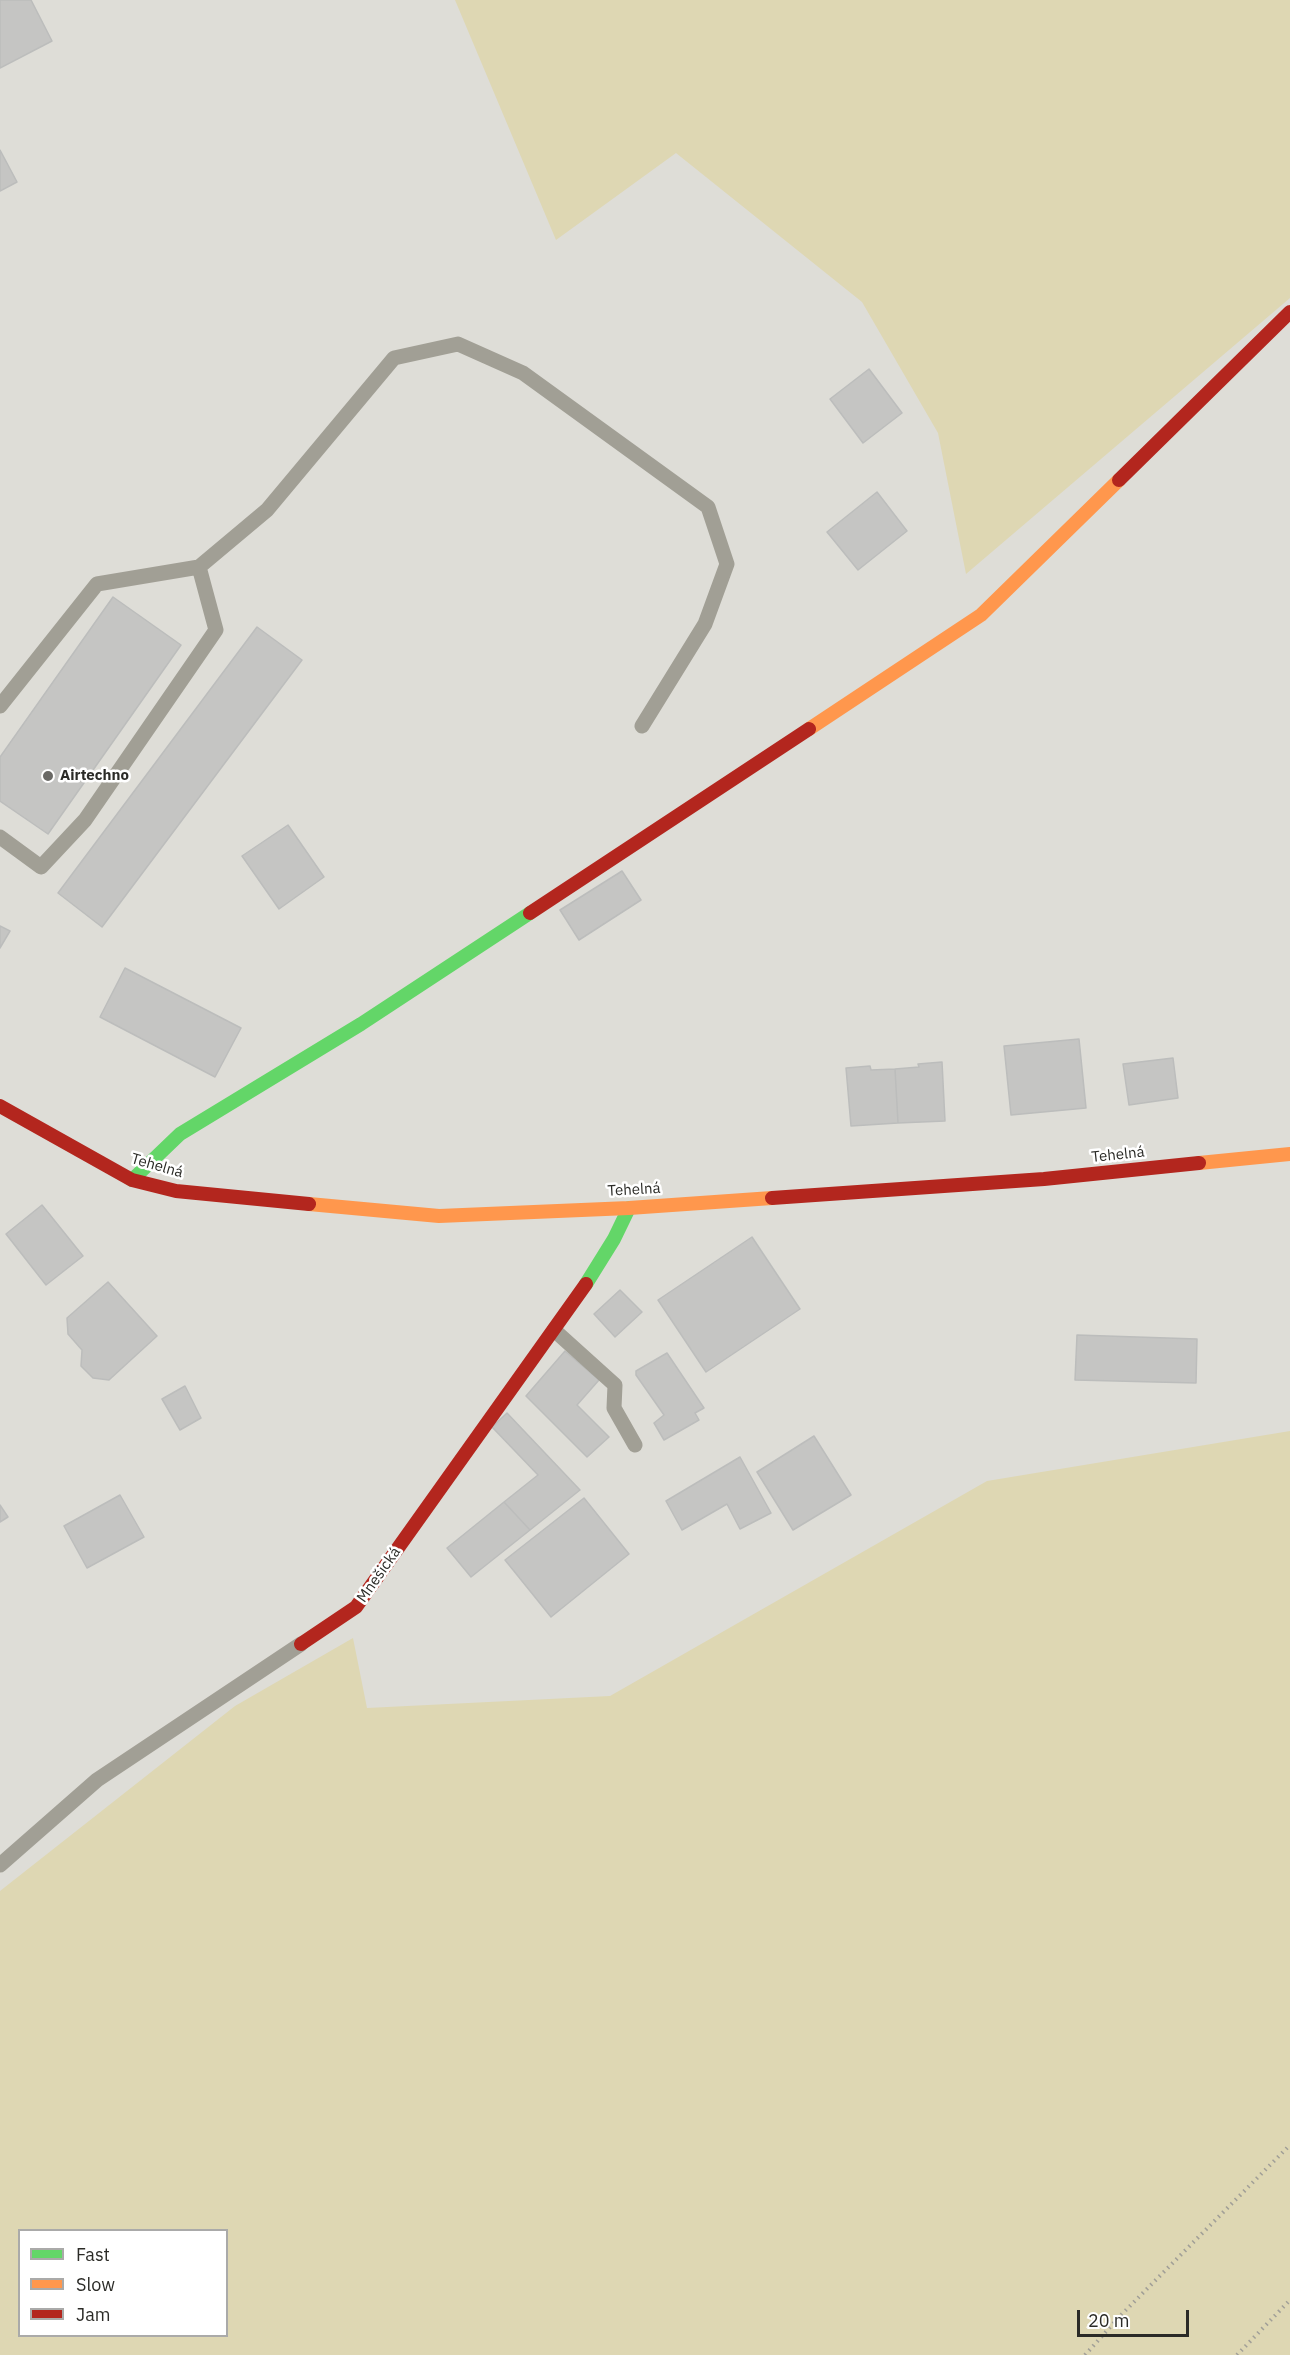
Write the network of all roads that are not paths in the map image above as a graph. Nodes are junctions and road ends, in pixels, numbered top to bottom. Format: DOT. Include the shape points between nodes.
graph roads {
  1 [pos="1290,312"];
  2 [pos="200,567"];
  3 [pos="0,706"];
  4 [pos="642,726"];
  5 [pos="0,837"];
  6 [pos="0,1106"];
  7 [pos="1290,1154"];
  8 [pos="132,1180"];
  9 [pos="629,1208"];
  10 [pos="554,1330"];
  11 [pos="635,1446"];
  12 [pos="301,1644"];
  13 [pos="0,1865"];
  1 -- 8 [label="street" via="981,615 361,1024 180,1134"];
  2 -- 3 [label="lane" via="97,584"];
  2 -- 4 [label="lane" via="267,510 394,358 458,344 523,373 708,507 727,564 705,624"];
  2 -- 5 [label="lane" via="216,630 85,820 41,867"];
  6 -- 8 [label="street, Tehelná"];
  7 -- 9 [label="street, Tehelná" via="1044,1179"];
  8 -- 9 [label="street, Tehelná" via="176,1191 439,1216"];
  9 -- 10 [label="street, Mnešická" via="614,1239"];
  10 -- 11 [label="lane" via="615,1385 614,1408"];
  10 -- 12 [label="street, Mnešická" via="356,1607"];
  12 -- 13 [label="lane, Mnešická" via="98,1780"];
}
